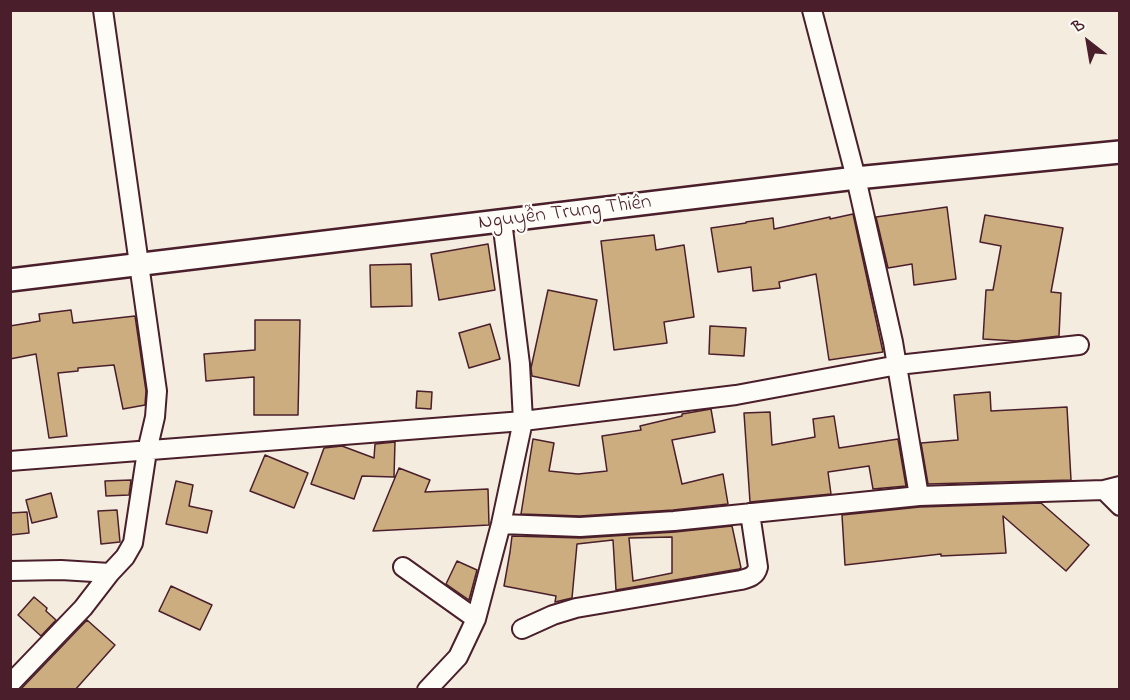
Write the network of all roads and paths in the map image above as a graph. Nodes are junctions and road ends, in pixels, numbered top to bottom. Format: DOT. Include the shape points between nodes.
graph roads {
  1 [pos="103,10"];
  2 [pos="812,10"];
  3 [pos="1119,152"];
  4 [pos="856,178"];
  5 [pos="502,221"];
  6 [pos="139,265"];
  7 [pos="10,280"];
  8 [pos="1079,345"];
  9 [pos="898,366"];
  10 [pos="523,421"];
  11 [pos="147,451"];
  12 [pos="10,461"];
  13 [pos="1112,488"];
  14 [pos="919,496"];
  15 [pos="1119,506"];
  16 [pos="750,513"];
  17 [pos="501,524"];
  18 [pos="403,567"];
  19 [pos="10,571"];
  20 [pos="110,573"];
  21 [pos="476,619"];
  22 [pos="522,630"];
  23 [pos="10,684"];
  24 [pos="427,690"];
  1 -- 6 [label="street"];
  2 -- 4 [label="street"];
  3 -- 4 [label="street, Nguyễn Trung Thiên"];
  4 -- 5 [label="street, Nguyễn Trung Thiên"];
  4 -- 9 [label="street"];
  5 -- 6 [label="street, Nguyễn Trung Thiên"];
  5 -- 10 [label="street"];
  6 -- 7 [label="street, Nguyễn Trung Thiên"];
  6 -- 11 [label="street" via="157,391"];
  8 -- 9 [label="street"];
  9 -- 10 [label="street" via="736,395"];
  9 -- 14 [label="street"];
  10 -- 11 [label="street"];
  10 -- 17 [label="street"];
  11 -- 12 [label="street"];
  11 -- 20 [label="street" via="132,543"];
  13 -- 14 [label="street"];
  13 -- 15 [label="street"];
  14 -- 16 [label="street"];
  16 -- 17 [label="street" via="580,527"];
  16 -- 22 [label="street" via="758,567 752,577 576,609"];
  17 -- 21 [label="street"];
  18 -- 21 [label="street"];
  19 -- 20 [label="street"];
  20 -- 23 [label="street" via="83,609"];
  21 -- 24 [label="street" via="458,657"];
}
